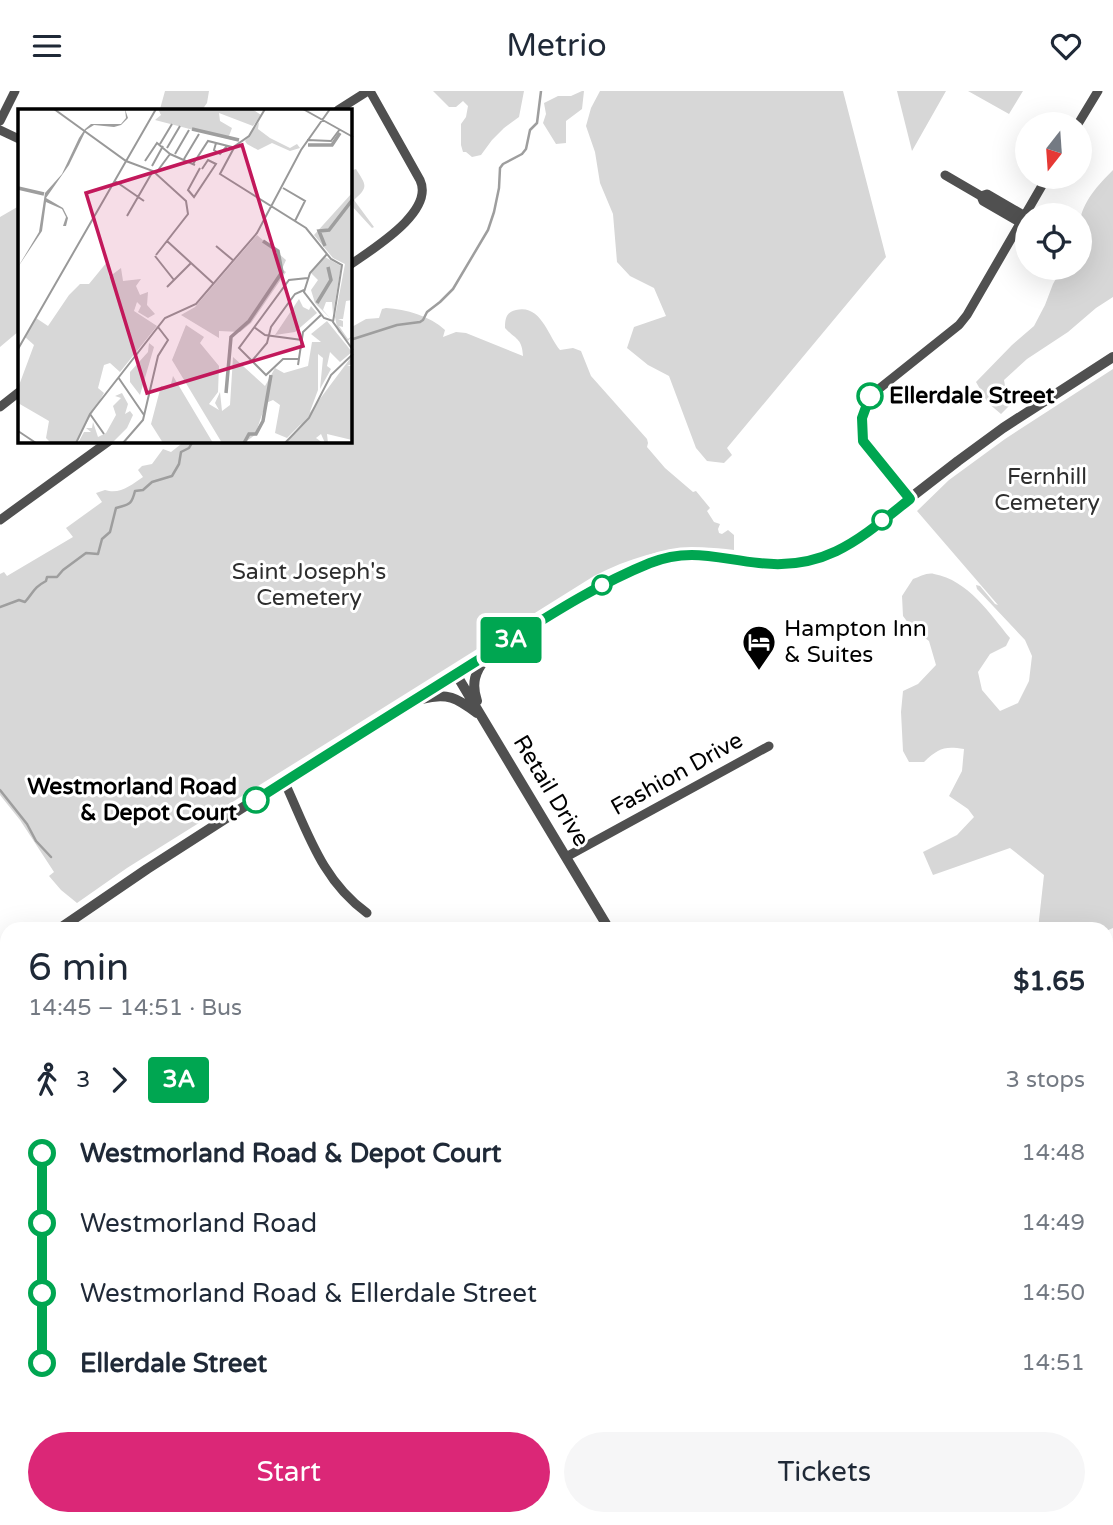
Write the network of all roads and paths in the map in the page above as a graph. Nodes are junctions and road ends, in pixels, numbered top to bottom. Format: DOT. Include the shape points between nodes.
graph roads {
  1 [pos="15,91"];
  2 [pos="369,91"];
  3 [pos="1098,91"];
  4 [pos="340,109"];
  5 [pos="1085,112"];
  6 [pos="0,121"];
  7 [pos="0,129"];
  8 [pos="18,138"];
  9 [pos="945,175"];
  10 [pos="1015,213"];
  11 [pos="1015,233"];
  12 [pos="352,263"];
  13 [pos="1113,358"];
  14 [pos="18,393"];
  15 [pos="0,407"];
  16 [pos="106,443"];
  17 [pos="910,499"];
  18 [pos="0,520"];
  19 [pos="491,652"];
  20 [pos="456,674"];
  21 [pos="412,701"];
  22 [pos="482,717"];
  23 [pos="769,746"];
  24 [pos="284,781"];
  25 [pos="566,857"];
  26 [pos="367,913"];
  27 [pos="69,922"];
  28 [pos="605,922"];
  1 -- 6 [label="street"];
  2 -- 4 [label="street"];
  2 -- 12 [label="street" via="420,180 423,194 396,230"];
  3 -- 5 [label="street"];
  7 -- 8 [label="street"];
  9 -- 10 [label="street" via="981,196 987,194"];
  11 -- 17 [label="street" via="959,325 870,396 862,418 863,441"];
  13 -- 17 [label="street" via="1003,428"];
  14 -- 15 [label="street"];
  16 -- 18 [label="street"];
  17 -- 19 [label="street" via="848,546 809,562 759,563 699,554 662,558 616,577"];
  19 -- 20 [label="street"];
  19 -- 22 [label="street" via="476,672 473,688"];
  20 -- 21 [label="street"];
  20 -- 22 [label="street, Retail Drive"];
  21 -- 22 [label="street" via="451,697"];
  21 -- 24 [label="street"];
  22 -- 25 [label="street, Retail Drive"];
  23 -- 25 [label="street, Fashion Drive"];
  24 -- 26 [label="street" via="324,867 340,890"];
  24 -- 27 [label="street"];
  25 -- 28 [label="street, Retail Drive"];
}
